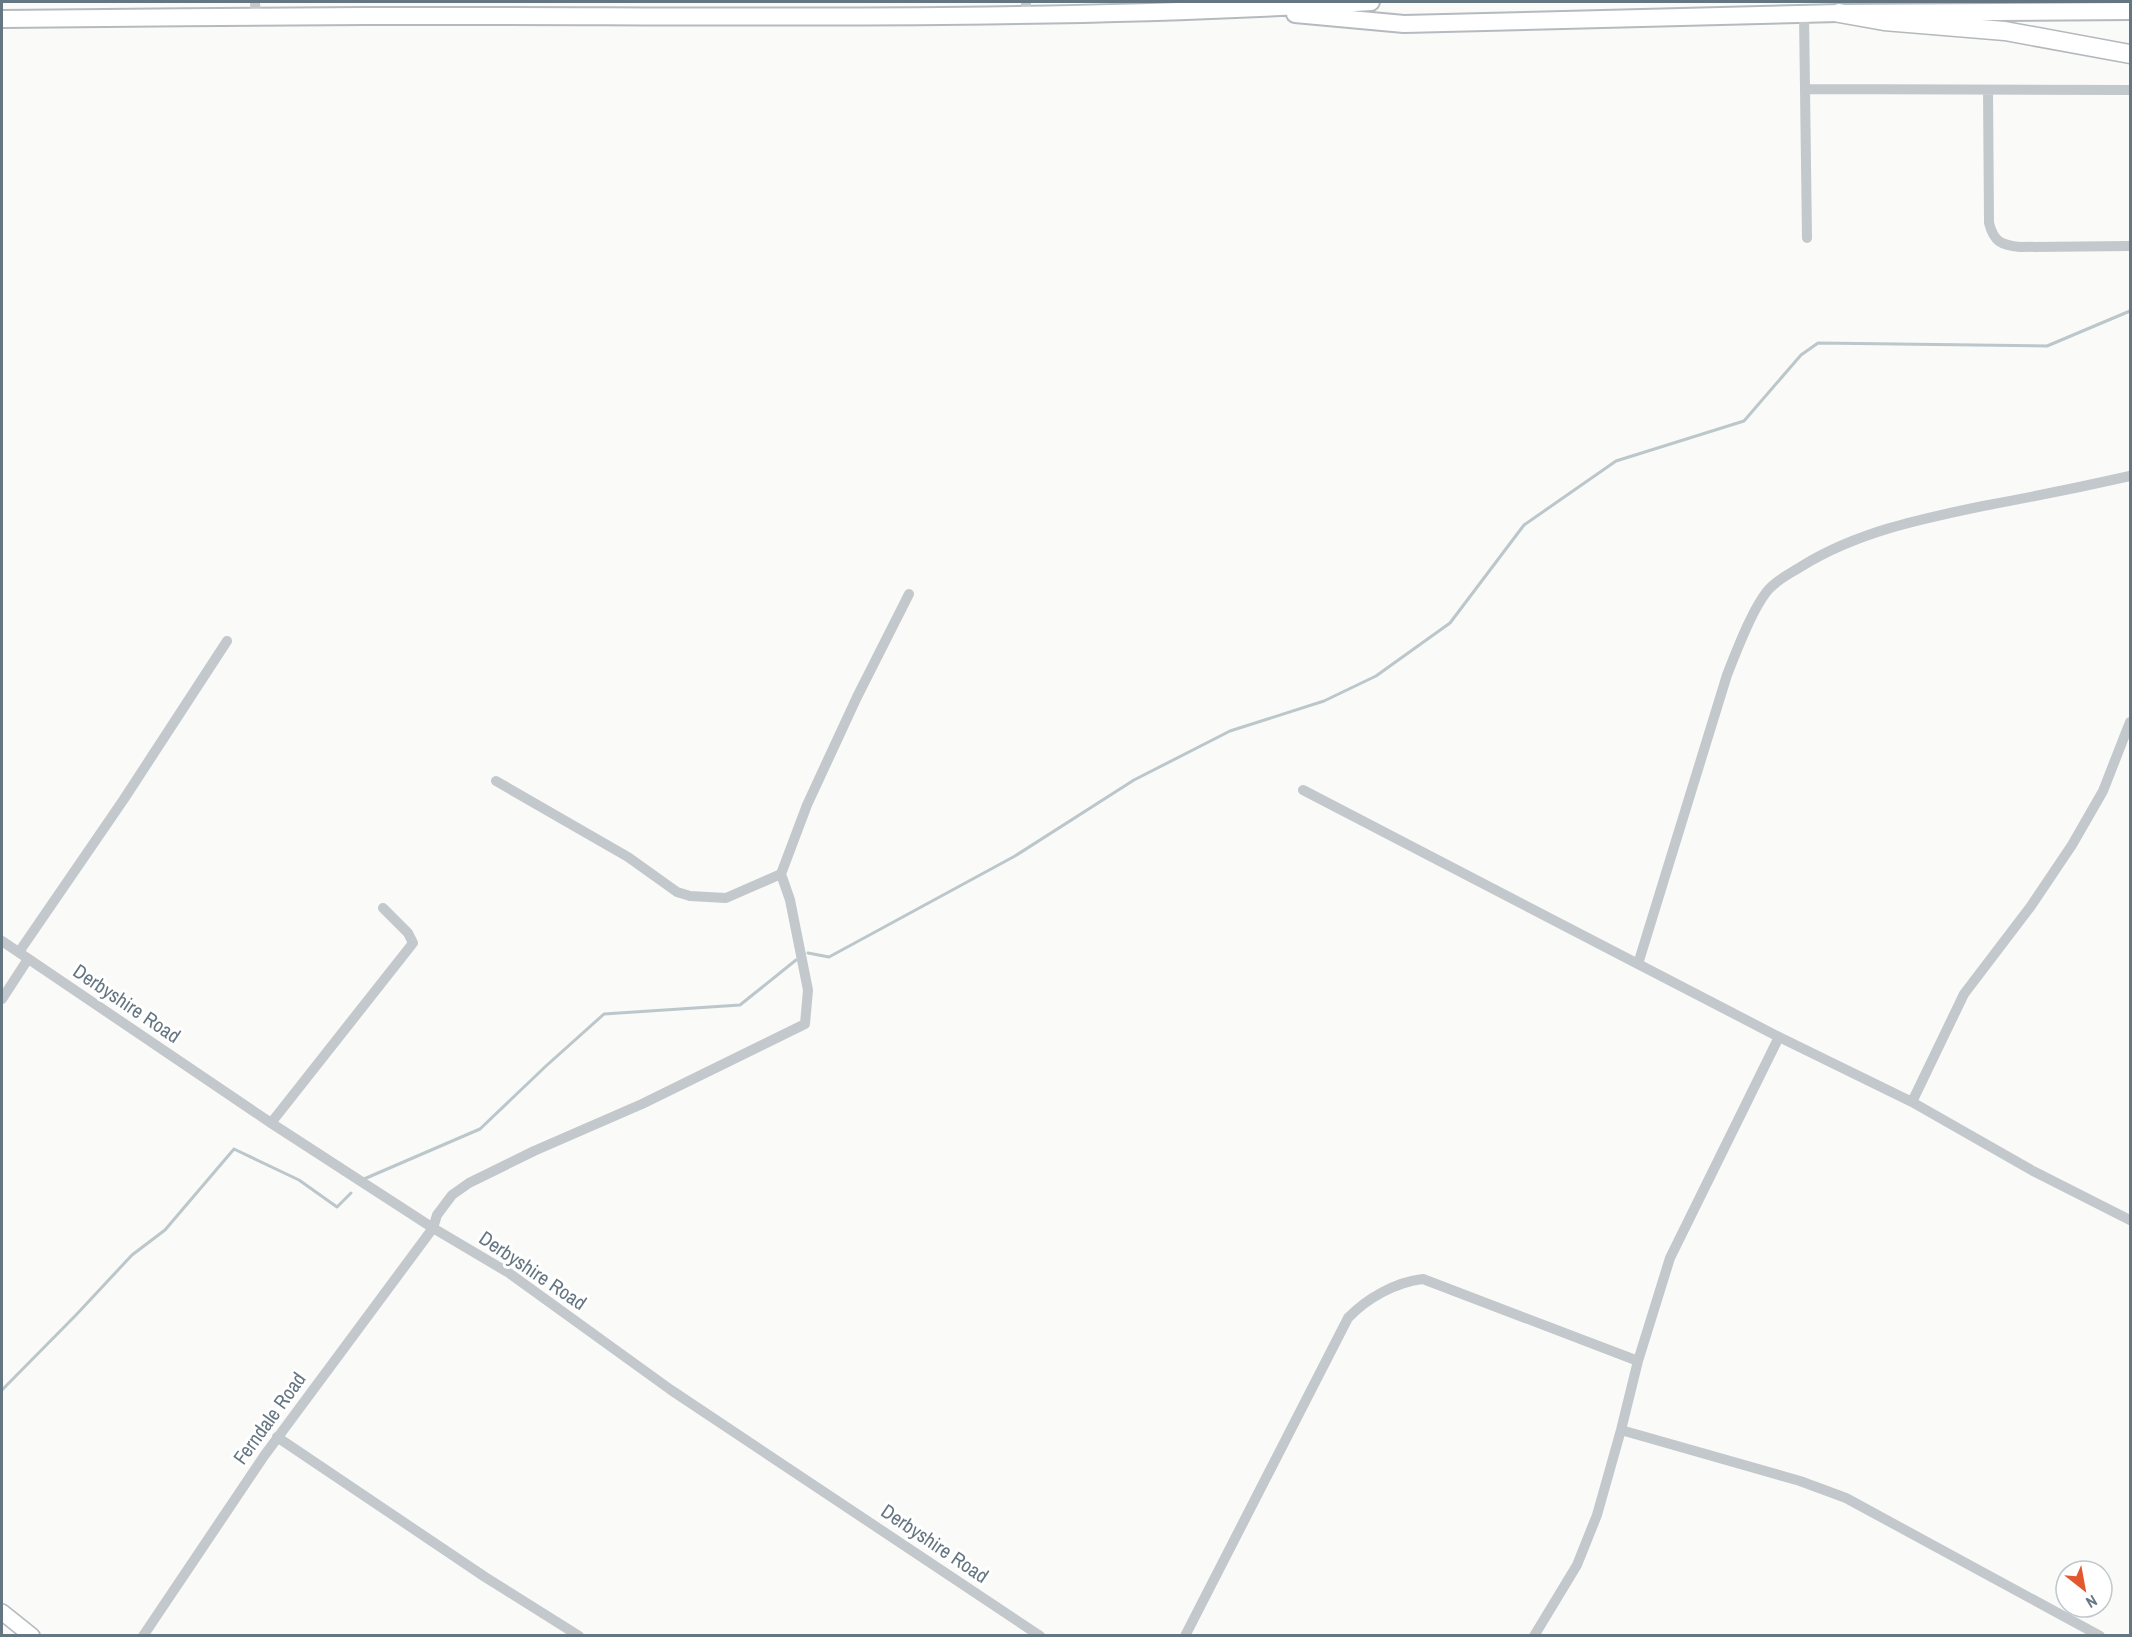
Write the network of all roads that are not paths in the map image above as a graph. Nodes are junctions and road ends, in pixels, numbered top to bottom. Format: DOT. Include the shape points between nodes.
graph roads {
  1 [pos="1371,2"];
  2 [pos="1026,8"];
  3 [pos="255,10"];
  4 [pos="1240,10"];
  5 [pos="2130,11"];
  6 [pos="1839,13"];
  7 [pos="1804,14"];
  8 [pos="2,19"];
  9 [pos="2130,54"];
  10 [pos="1806,89"];
  11 [pos="1988,90"];
  12 [pos="2130,90"];
  13 [pos="1807,238"];
  14 [pos="2130,246"];
  15 [pos="2130,476"];
  16 [pos="909,594"];
  17 [pos="227,642"];
  18 [pos="2130,722"];
  19 [pos="496,782"];
  20 [pos="1303,789"];
  21 [pos="781,874"];
  22 [pos="384,908"];
  23 [pos="2,941"];
  24 [pos="23,956"];
  25 [pos="1638,964"];
  26 [pos="2,999"];
  27 [pos="1779,1037"];
  28 [pos="1912,1102"];
  29 [pos="271,1123"];
  30 [pos="2130,1220"];
  31 [pos="433,1227"];
  32 [pos="1638,1361"];
  33 [pos="1621,1430"];
  34 [pos="277,1437"];
  35 [pos="2,1612"];
  36 [pos="32,1635"];
  37 [pos="143,1635"];
  38 [pos="579,1635"];
  39 [pos="1040,1635"];
  40 [pos="1185,1635"];
  41 [pos="1534,1635"];
  42 [pos="2100,1635"];
  1 -- 4 [label="main road"];
  2 -- 3 [label="main road" via="748,18 365,16"];
  2 -- 4 [label="main road"];
  3 -- 8 [label="main road"];
  4 -- 7 [label="main road" via="1404,24"];
  5 -- 6 [label="main road"];
  6 -- 7 [label="main road"];
  6 -- 9 [label="highway" via="1884,21 2005,31"];
  7 -- 10 [label="street"];
  10 -- 11 [label="street"];
  10 -- 13 [label="street"];
  11 -- 12 [label="street"];
  11 -- 14 [label="street" via="1989,223 1997,239 2004,246 2020,247"];
  15 -- 25 [label="street" via="1873,532 1827,550 1777,581 1763,597 1727,675"];
  16 -- 21 [label="street" via="817,784"];
  17 -- 24 [label="street"];
  18 -- 28 [label="street" via="2103,791 2031,906 1964,994"];
  19 -- 21 [label="street" via="628,857 677,892 726,898"];
  20 -- 25 [label="street"];
  21 -- 31 [label="street, Ferndale Road" via="790,900 807,990 805,1024 469,1183 452,1195 436,1215"];
  22 -- 29 [label="street" via="408,933 413,944"];
  23 -- 24 [label="street, Derbyshire Road"];
  24 -- 26 [label="street"];
  24 -- 29 [label="street, Derbyshire Road"];
  25 -- 27 [label="street"];
  27 -- 28 [label="street"];
  27 -- 32 [label="street" via="1670,1258"];
  28 -- 30 [label="street" via="2032,1171"];
  29 -- 31 [label="street, Derbyshire Road"];
  31 -- 34 [label="street, Ferndale Road"];
  31 -- 39 [label="street, Derbyshire Road" via="509,1273 671,1390"];
  32 -- 33 [label="street"];
  32 -- 40 [label="street" via="1423,1279 1402,1284 1362,1304 1348,1318"];
  33 -- 41 [label="street" via="1597,1515 1577,1565"];
  33 -- 42 [label="street" via="1846,1497"];
  34 -- 37 [label="street, Ferndale Road"];
  34 -- 38 [label="street" via="485,1577"];
  35 -- 36 [label="main road"];
}
